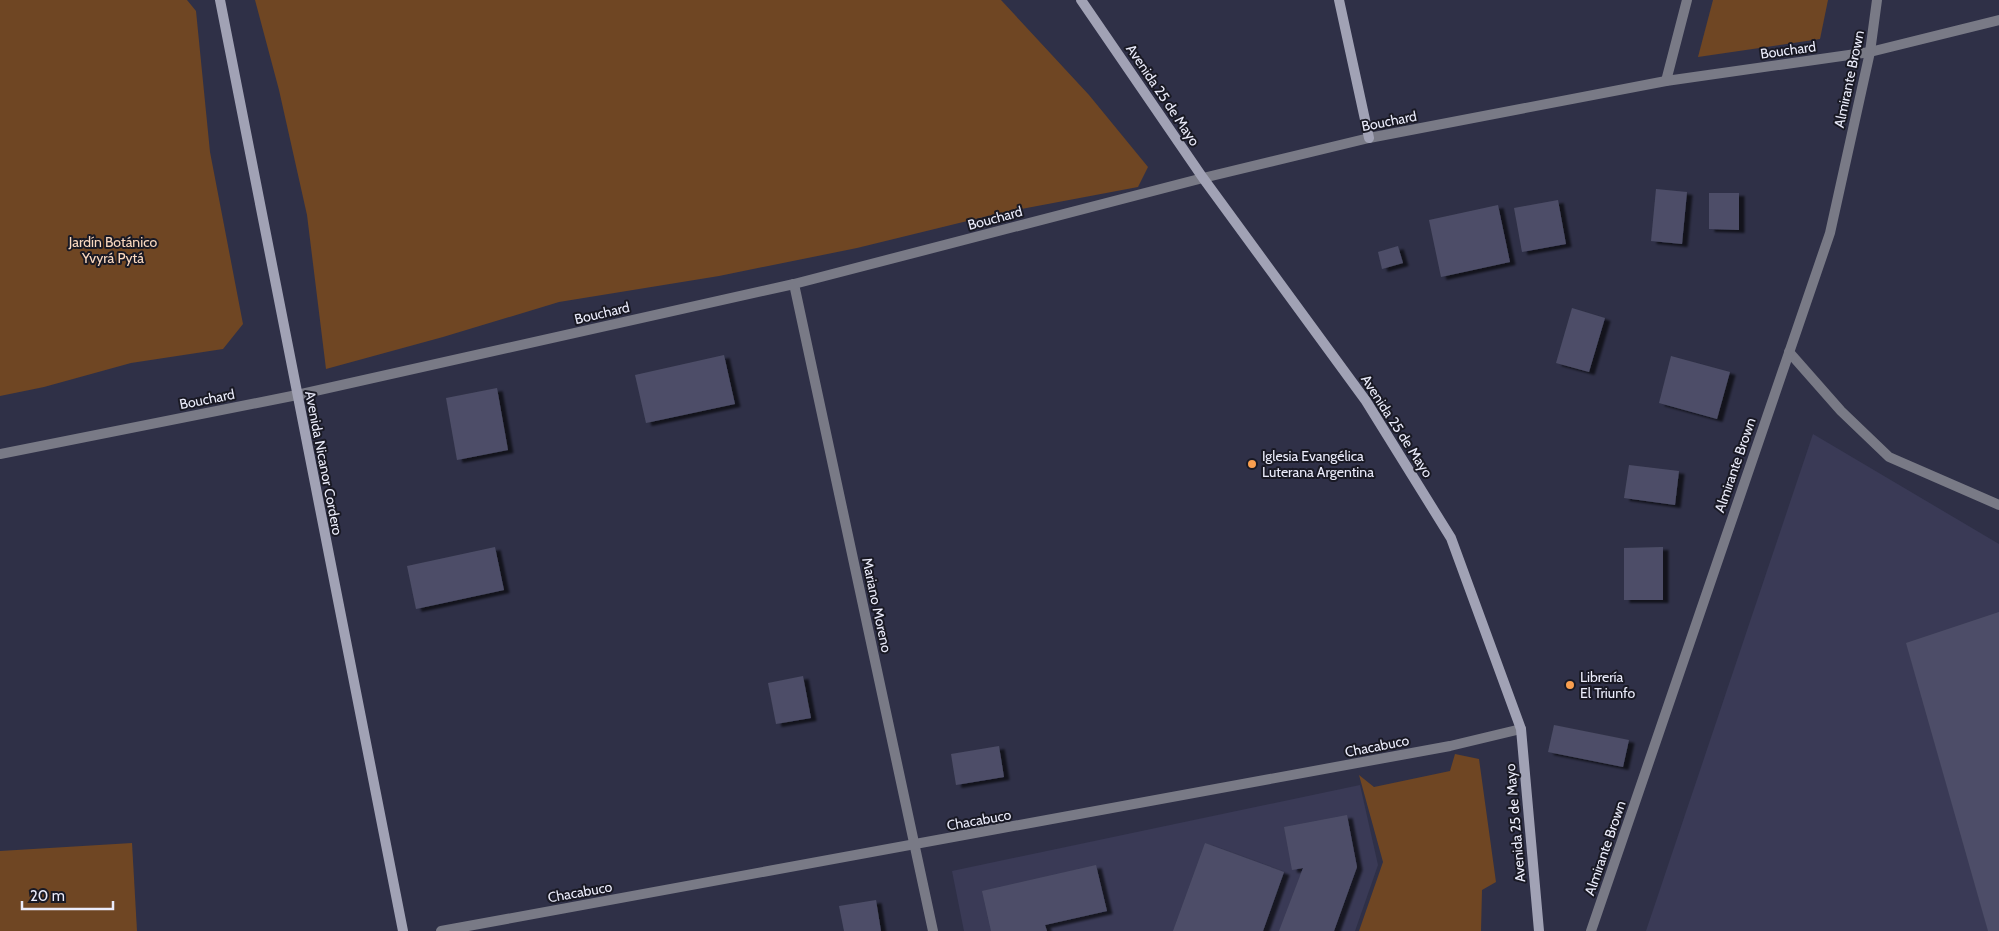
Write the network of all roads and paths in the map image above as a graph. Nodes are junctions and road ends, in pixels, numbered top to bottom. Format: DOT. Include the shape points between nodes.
graph roads {
  1 [pos="220,0"];
  2 [pos="1082,0"];
  3 [pos="1339,0"];
  4 [pos="1687,0"];
  5 [pos="1878,0"];
  6 [pos="1999,20"];
  7 [pos="1870,52"];
  8 [pos="1666,81"];
  9 [pos="1369,138"];
  10 [pos="1203,178"];
  11 [pos="794,284"];
  12 [pos="1789,352"];
  13 [pos="297,395"];
  14 [pos="0,454"];
  15 [pos="1999,505"];
  16 [pos="1520,729"];
  17 [pos="914,845"];
  18 [pos="403,931"];
  19 [pos="441,931"];
  20 [pos="932,931"];
  21 [pos="1539,931"];
  22 [pos="1592,931"];
  1 -- 13 [label="main road, Avenida Nicanor Cordero"];
  2 -- 10 [label="main road, Avenida 25 de Mayo"];
  3 -- 9 [label="main road"];
  4 -- 8 [label="street"];
  5 -- 7 [label="street, Almirante Brown"];
  6 -- 7 [label="street, Bouchard"];
  7 -- 8 [label="street, Bouchard"];
  7 -- 12 [label="street, Almirante Brown" via="1830,233"];
  8 -- 9 [label="street, Bouchard"];
  9 -- 10 [label="street, Bouchard"];
  10 -- 11 [label="street, Bouchard"];
  10 -- 16 [label="main road, Avenida 25 de Mayo" via="1366,401 1451,538"];
  11 -- 13 [label="street, Bouchard"];
  11 -- 17 [label="street, Mariano Moreno"];
  12 -- 15 [label="street" via="1841,411 1889,457"];
  12 -- 22 [label="street, Almirante Brown"];
  13 -- 14 [label="street, Bouchard"];
  13 -- 18 [label="main road, Avenida Nicanor Cordero"];
  16 -- 17 [label="street, Chacabuco" via="1450,746"];
  16 -- 21 [label="main road, Avenida 25 de Mayo"];
  17 -- 19 [label="street, Chacabuco"];
  17 -- 20 [label="street, Mariano Moreno"];
}
